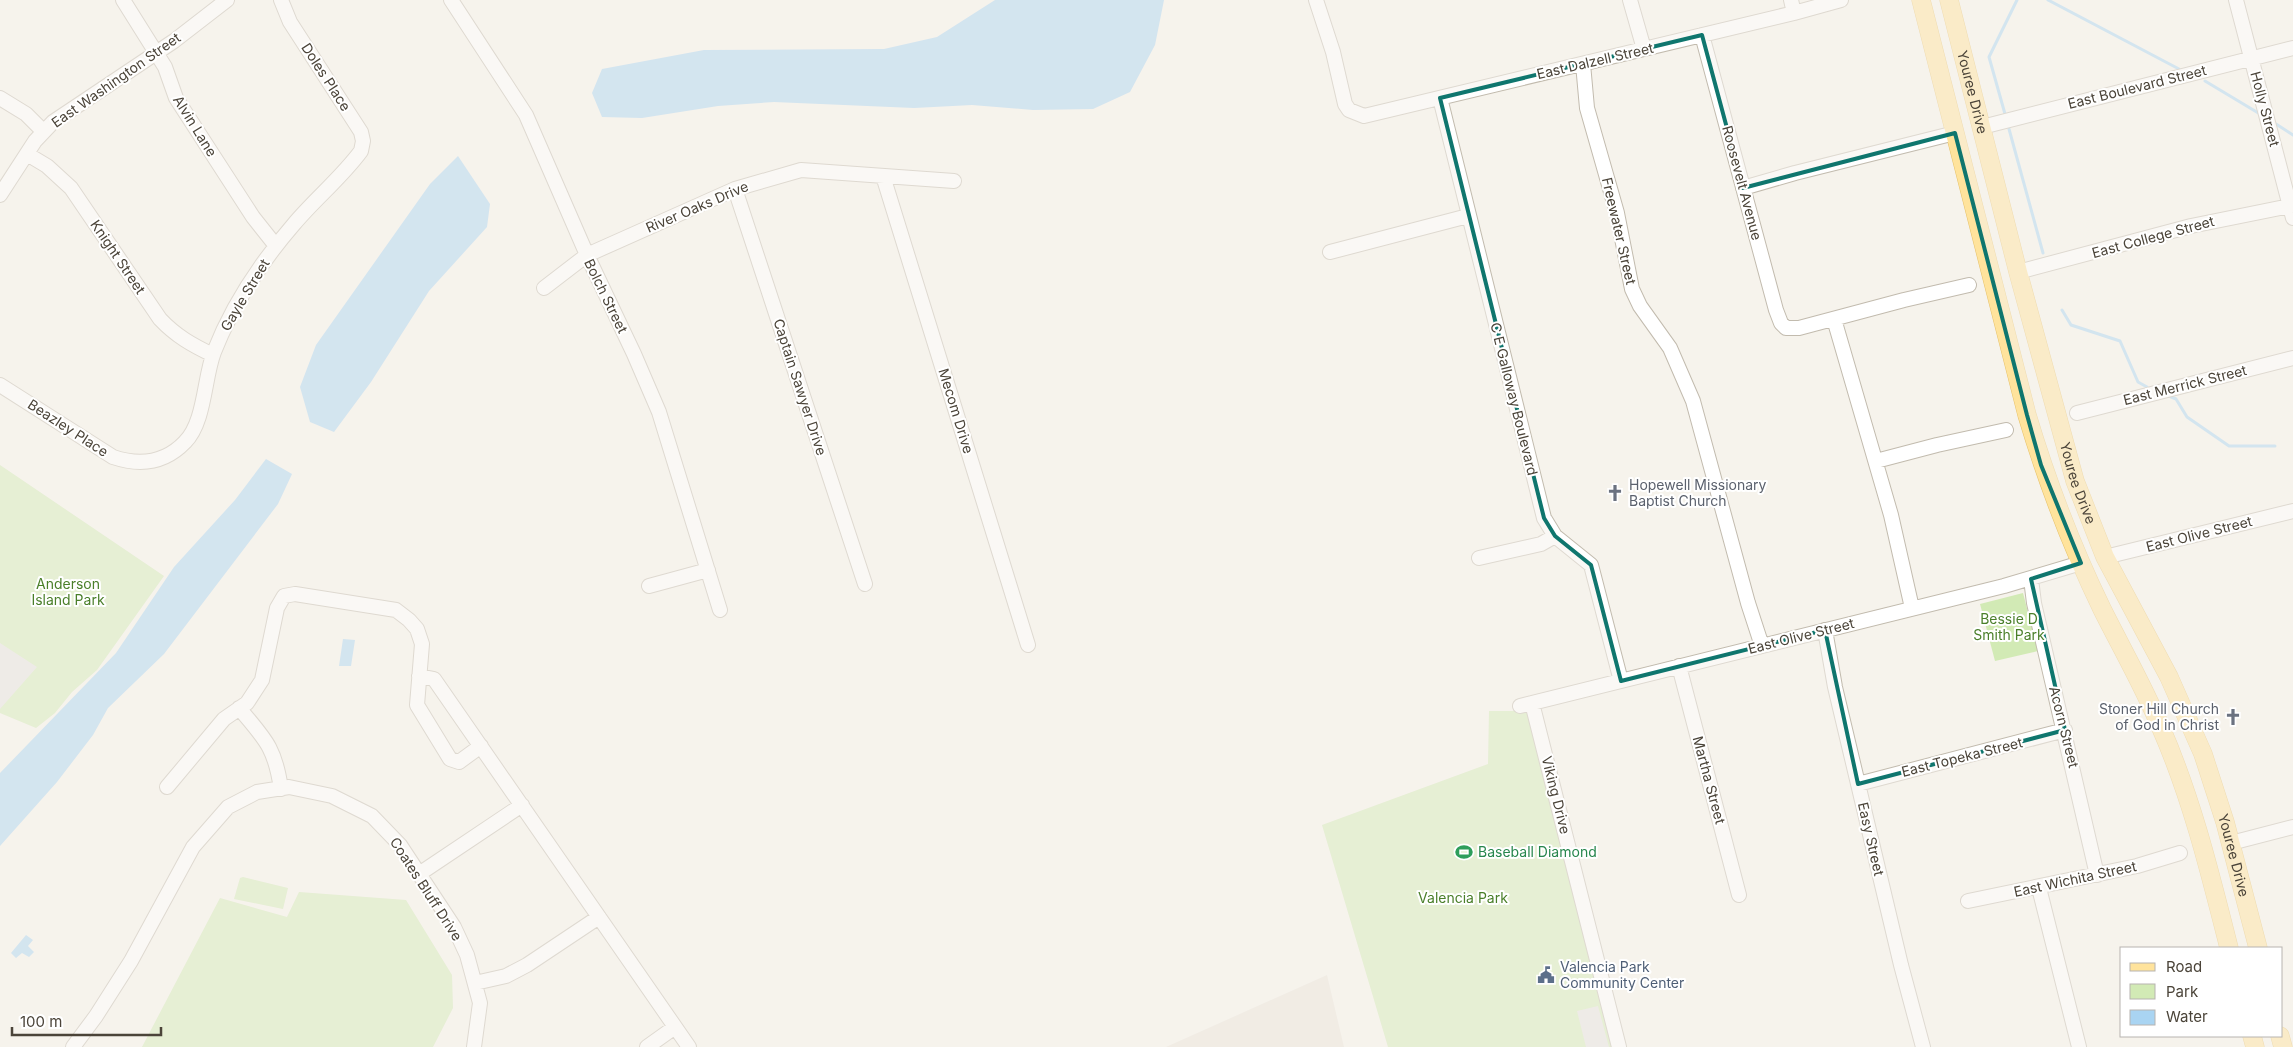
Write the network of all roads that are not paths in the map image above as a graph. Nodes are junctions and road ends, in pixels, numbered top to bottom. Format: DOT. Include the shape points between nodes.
graph roads {
  1 [pos="123,0"];
  2 [pos="227,0"];
  3 [pos="282,0"];
  4 [pos="451,0"];
  5 [pos="1316,0"];
  6 [pos="1630,0"];
  7 [pos="1841,0"];
  8 [pos="1921,0"];
  9 [pos="1949,0"];
  10 [pos="2236,0"];
  11 [pos="1792,7"];
  12 [pos="1702,35"];
  13 [pos="2293,48"];
  14 [pos="1644,49"];
  15 [pos="156,52"];
  16 [pos="2251,58"];
  17 [pos="1583,64"];
  18 [pos="0,98"];
  19 [pos="1440,98"];
  20 [pos="1982,127"];
  21 [pos="44,131"];
  22 [pos="1955,133"];
  23 [pos="27,154"];
  24 [pos="358,155"];
  25 [pos="884,176"];
  26 [pos="954,181"];
  27 [pos="1744,188"];
  28 [pos="735,189"];
  29 [pos="0,195"];
  30 [pos="2291,212"];
  31 [pos="1468,216"];
  32 [pos="276,246"];
  33 [pos="1330,252"];
  34 [pos="587,255"];
  35 [pos="2018,272"];
  36 [pos="1969,285"];
  37 [pos="544,288"];
  38 [pos="1834,319"];
  39 [pos="213,355"];
  40 [pos="2293,358"];
  41 [pos="0,385"];
  42 [pos="2077,413"];
  43 [pos="2006,430"];
  44 [pos="169,455"];
  45 [pos="1876,461"];
  46 [pos="2293,511"];
  47 [pos="1555,536"];
  48 [pos="2105,557"];
  49 [pos="1479,558"];
  50 [pos="2081,563"];
  51 [pos="708,570"];
  52 [pos="2030,579"];
  53 [pos="865,584"];
  54 [pos="649,586"];
  55 [pos="1912,608"];
  56 [pos="720,610"];
  57 [pos="1825,630"];
  58 [pos="1028,645"];
  59 [pos="1762,646"];
  60 [pos="1678,666"];
  61 [pos="419,676"];
  62 [pos="1620,681"];
  63 [pos="1526,704"];
  64 [pos="239,708"];
  65 [pos="2065,730"];
  66 [pos="481,746"];
  67 [pos="1858,784"];
  68 [pos="167,786"];
  69 [pos="281,789"];
  70 [pos="522,805"];
  71 [pos="2293,827"];
  72 [pos="2231,843"];
  73 [pos="2180,853"];
  74 [pos="419,874"];
  75 [pos="2098,875"];
  76 [pos="2039,888"];
  77 [pos="1738,894"];
  78 [pos="1968,901"];
  79 [pos="599,917"];
  80 [pos="2229,947"];
  81 [pos="2258,947"];
  82 [pos="475,984"];
  83 [pos="676,1027"];
  84 [pos="73,1047"];
  85 [pos="474,1047"];
  86 [pos="646,1047"];
  87 [pos="689,1047"];
  88 [pos="1619,1047"];
  89 [pos="1923,1047"];
  90 [pos="2079,1047"];
  1 -- 15 [label="street, Alvin Lane"];
  2 -- 15 [label="street, East Washington Street"];
  3 -- 24 [label="street, Doles Place" via="290,22 361,132 363,141"];
  4 -- 34 [label="street, Bolch Street" via="526,115"];
  5 -- 19 [label="street, East Dalzell Street" via="1349,110 1364,116"];
  6 -- 14 [label="street"];
  7 -- 11 [label="street, East Dalzell Street"];
  8 -- 22 [label="main road, Youree Drive"];
  9 -- 20 [label="main road, Youree Drive"];
  10 -- 16 [label="street, Holly Street"];
  11 -- 12 [label="street, East Dalzell Street"];
  12 -- 14 [label="street, East Dalzell Street"];
  12 -- 27 [label="street, Roosevelt Avenue"];
  13 -- 16 [label="street, East Boulevard Street"];
  14 -- 17 [label="street, East Dalzell Street"];
  15 -- 21 [label="street, East Washington Street"];
  15 -- 32 [label="street, Alvin Lane" via="176,98 253,217"];
  16 -- 20 [label="street, East Boulevard Street"];
  16 -- 30 [label="street, Holly Street"];
  17 -- 19 [label="street, East Dalzell Street"];
  17 -- 59 [label="street, Freewater Street" via="1587,108 1617,213 1632,290 1670,348 1693,401"];
  18 -- 21 [label="street" via="26,114"];
  19 -- 31 [label="street, C E Galloway Boulevard"];
  20 -- 35 [label="main road, Youree Drive"];
  21 -- 23 [label="street, East Washington Street"];
  22 -- 27 [label="street"];
  22 -- 50 [label="main road, Youree Drive" via="2026,416 2041,465"];
  23 -- 29 [label="street, East Washington Street"];
  23 -- 39 [label="street, Knight Street" via="72,188 171,331"];
  24 -- 32 [label="street, Gayle Street"];
  25 -- 26 [label="street, River Oaks Drive"];
  25 -- 28 [label="street, River Oaks Drive" via="801,170"];
  25 -- 58 [label="street, Mecom Drive"];
  27 -- 38 [label="street, Roosevelt Avenue" via="1781,323 1786,328 1799,328"];
  28 -- 34 [label="street, River Oaks Drive"];
  28 -- 53 [label="street, Captain Sawyer Drive"];
  30 -- 35 [label="street, East College Street" via="2191,226"];
  31 -- 33 [label="street"];
  31 -- 47 [label="street, C E Galloway Boulevard" via="1544,518"];
  32 -- 39 [label="street, Gayle Street" via="253,279"];
  34 -- 37 [label="street, River Oaks Drive"];
  34 -- 51 [label="street, Bolch Street" via="659,412"];
  35 -- 48 [label="main road, Youree Drive" via="2075,481"];
  36 -- 38 [label="street"];
  38 -- 45 [label="street"];
  39 -- 44 [label="street, Gayle Street" via="196,422 186,441"];
  40 -- 42 [label="street, East Merrick Street"];
  41 -- 44 [label="street, Beazley Place" via="113,457 126,462 148,462"];
  43 -- 45 [label="street"];
  45 -- 55 [label="street"];
  46 -- 48 [label="street, East Olive Street"];
  47 -- 49 [label="street" via="1541,544"];
  47 -- 62 [label="street, C E Galloway Boulevard" via="1588,561 1594,573"];
  48 -- 50 [label="main road"];
  48 -- 72 [label="main road, Youree Drive" via="2187,715"];
  50 -- 52 [label="street, East Olive Street"];
  50 -- 80 [label="main road, Youree Drive" via="2161,727 2184,785"];
  51 -- 54 [label="street"];
  51 -- 56 [label="street, Bolch Street"];
  52 -- 55 [label="street, East Olive Street"];
  52 -- 65 [label="street, Acorn Street"];
  55 -- 57 [label="street, East Olive Street"];
  57 -- 59 [label="street, East Olive Street"];
  57 -- 67 [label="street, Easy Street"];
  59 -- 60 [label="street, East Olive Street"];
  60 -- 62 [label="street, East Olive Street"];
  60 -- 77 [label="street, Martha Street"];
  61 -- 64 [label="street" via="422,644 417,629 396,610 295,594 284,596 277,608 262,680 247,703"];
  61 -- 66 [label="street" via="434,679"];
  61 -- 66 [label="street" via="416,705 450,759 459,762"];
  62 -- 63 [label="street, East Olive Street"];
  63 -- 88 [label="street, Viking Drive"];
  64 -- 68 [label="street" via="224,719"];
  64 -- 69 [label="street" via="269,744 278,768"];
  65 -- 67 [label="street, East Topeka Street"];
  65 -- 75 [label="street, Acorn Street"];
  66 -- 70 [label="street"];
  67 -- 89 [label="street, Easy Street"];
  69 -- 74 [label="street, Coates Bluff Drive" via="289,787 332,796 372,816 400,845"];
  69 -- 84 [label="street, Coates Bluff Drive" via="257,792 228,807 193,847 131,961"];
  70 -- 74 [label="street"];
  70 -- 79 [label="street"];
  71 -- 72 [label="street"];
  72 -- 81 [label="main road, Youree Drive"];
  73 -- 75 [label="street, East Wichita Street"];
  74 -- 82 [label="street, Coates Bluff Drive" via="454,927 467,955"];
  75 -- 76 [label="street, East Wichita Street"];
  76 -- 78 [label="street, East Wichita Street"];
  76 -- 90 [label="street"];
  79 -- 82 [label="street" via="527,965 506,976"];
  79 -- 83 [label="street"];
  82 -- 85 [label="street, Coates Bluff Drive" via="480,1003"];
  83 -- 86 [label="street"];
  83 -- 87 [label="street"];
}
